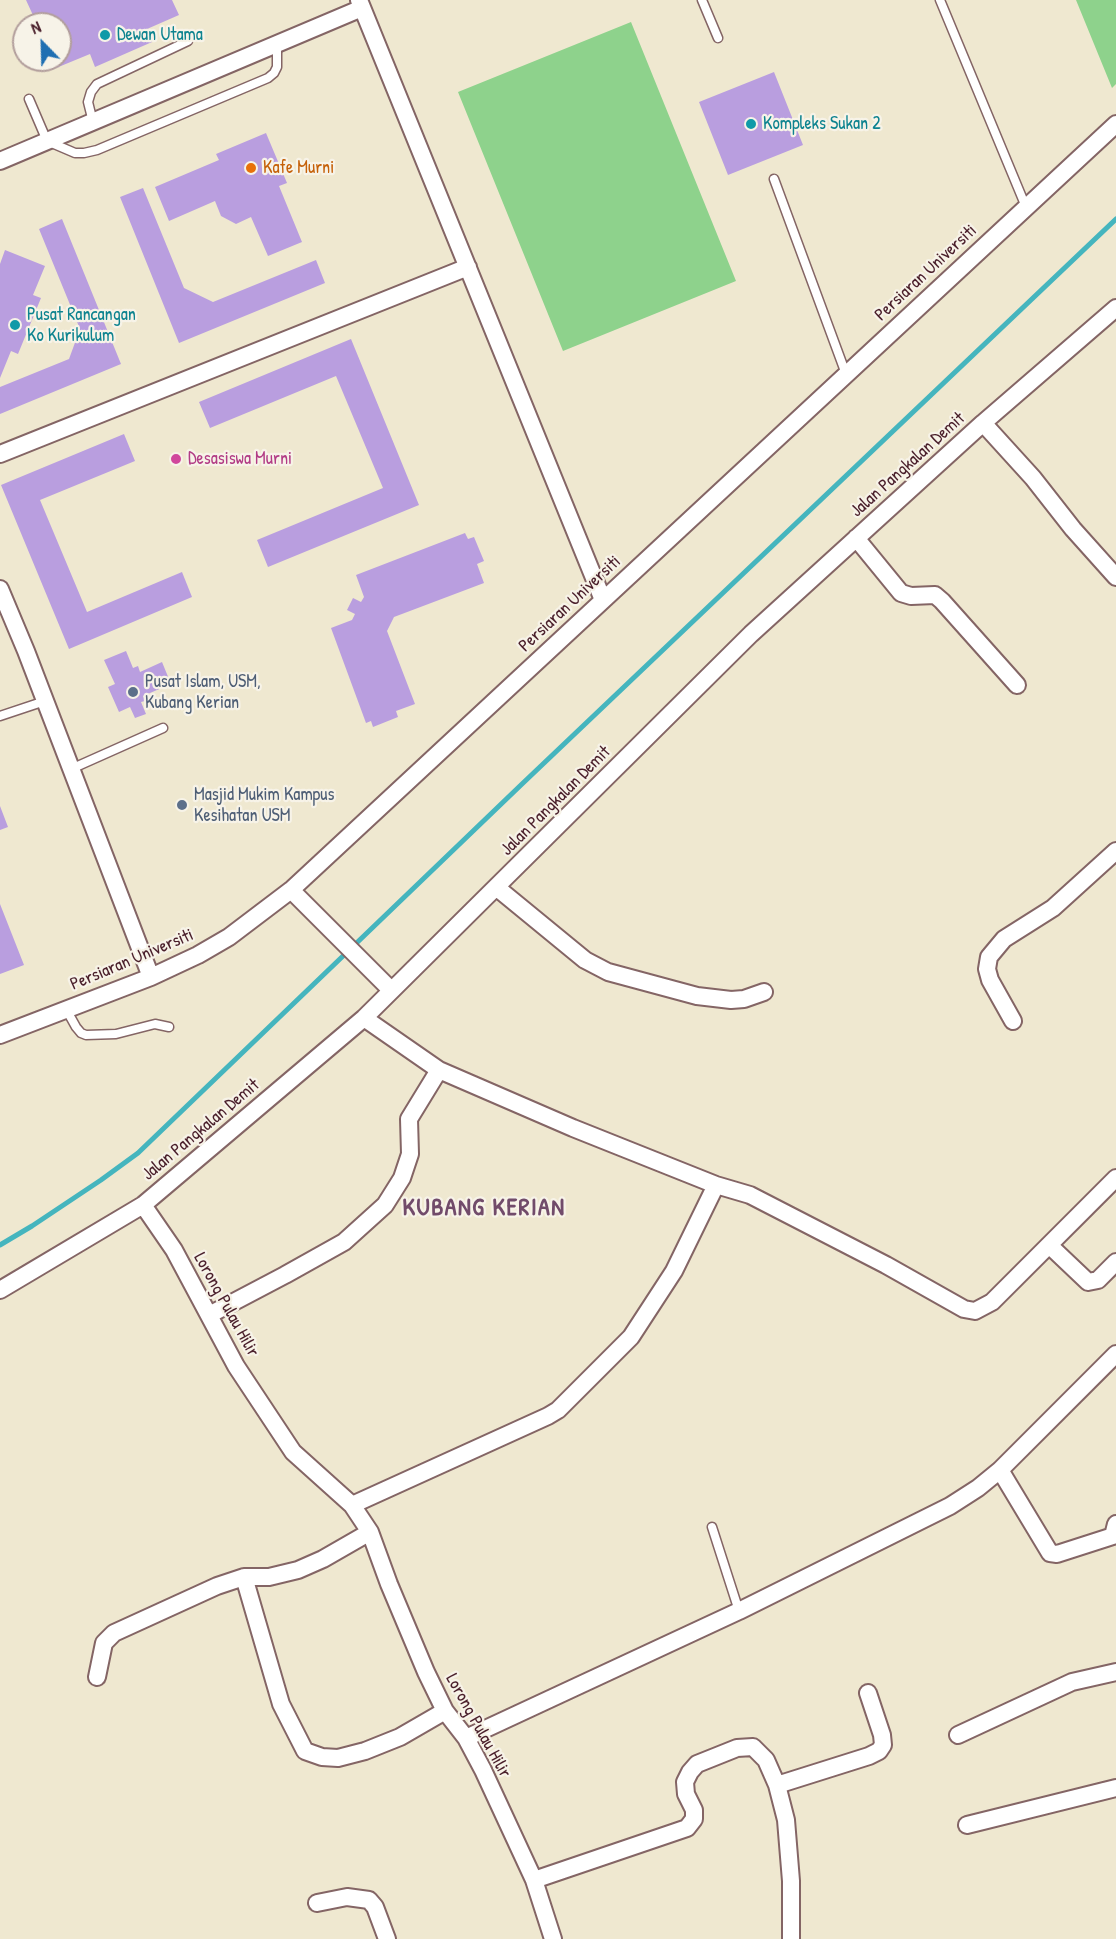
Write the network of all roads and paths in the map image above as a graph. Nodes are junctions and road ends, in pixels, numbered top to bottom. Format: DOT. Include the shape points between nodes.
graph roads {
  1 [pos="702,0"];
  2 [pos="940,0"];
  3 [pos="361,4"];
  4 [pos="718,38"];
  5 [pos="188,41"];
  6 [pos="276,45"];
  7 [pos="29,99"];
  8 [pos="93,122"];
  9 [pos="1116,124"];
  10 [pos="47,141"];
  11 [pos="0,161"];
  12 [pos="774,179"];
  13 [pos="1026,207"];
  14 [pos="468,267"];
  15 [pos="1114,314"];
  16 [pos="846,374"];
  17 [pos="983,423"];
  18 [pos="0,454"];
  19 [pos="856,538"];
  20 [pos="1116,577"];
  21 [pos="0,589"];
  22 [pos="603,600"];
  23 [pos="1017,685"];
  24 [pos="45,701"];
  25 [pos="0,716"];
  26 [pos="163,728"];
  27 [pos="71,769"];
  28 [pos="1116,851"];
  29 [pos="496,887"];
  30 [pos="291,890"];
  31 [pos="151,976"];
  32 [pos="391,990"];
  33 [pos="764,992"];
  34 [pos="66,1010"];
  35 [pos="364,1018"];
  36 [pos="1013,1022"];
  37 [pos="169,1027"];
  38 [pos="0,1035"];
  39 [pos="439,1070"];
  40 [pos="1116,1178"];
  41 [pos="716,1185"];
  42 [pos="143,1205"];
  43 [pos="1048,1245"];
  44 [pos="1116,1262"];
  45 [pos="0,1290"];
  46 [pos="209,1315"];
  47 [pos="1116,1354"];
  48 [pos="1000,1470"];
  49 [pos="352,1505"];
  50 [pos="712,1527"];
  51 [pos="370,1532"];
  52 [pos="1115,1536"];
  53 [pos="243,1577"];
  54 [pos="739,1611"];
  55 [pos="1116,1672"];
  56 [pos="97,1677"];
  57 [pos="868,1693"];
  58 [pos="445,1711"];
  59 [pos="958,1735"];
  60 [pos="466,1738"];
  61 [pos="777,1785"];
  62 [pos="1116,1788"];
  63 [pos="967,1826"];
  64 [pos="534,1880"];
  65 [pos="317,1903"];
  66 [pos="387,1939"];
  67 [pos="553,1939"];
  68 [pos="790,1939"];
  1 -- 4 [label="lane"];
  2 -- 13 [label="lane"];
  3 -- 6 [label="street"];
  3 -- 14 [label="street"];
  5 -- 8 [label="lane" via="97,84 88,102"];
  6 -- 8 [label="street"];
  6 -- 10 [label="lane" via="277,67 268,78 193,110 84,153"];
  7 -- 10 [label="lane"];
  8 -- 10 [label="street"];
  9 -- 13 [label="street, Persiaran Universiti"];
  10 -- 11 [label="street"];
  12 -- 16 [label="lane"];
  13 -- 16 [label="street, Persiaran Universiti"];
  14 -- 18 [label="street"];
  14 -- 22 [label="street"];
  15 -- 17 [label="street, Jalan Pangkalan Demit"];
  16 -- 22 [label="street, Persiaran Universiti"];
  17 -- 19 [label="street, Jalan Pangkalan Demit"];
  17 -- 20 [label="street"];
  19 -- 23 [label="street" via="901,593 935,595 942,601"];
  19 -- 29 [label="street, Jalan Pangkalan Demit" via="751,633"];
  21 -- 24 [label="street"];
  22 -- 30 [label="street, Persiaran Universiti"];
  24 -- 25 [label="lane"];
  24 -- 27 [label="street"];
  26 -- 27 [label="lane"];
  27 -- 31 [label="street"];
  28 -- 36 [label="street" via="1053,908 1004,939 989,957 990,980"];
  29 -- 32 [label="street, Jalan Pangkalan Demit"];
  29 -- 33 [label="street" via="585,960 608,972 720,999 744,999"];
  30 -- 31 [label="street, Persiaran Universiti" via="229,937"];
  30 -- 32 [label="street"];
  31 -- 34 [label="street, Persiaran Universiti"];
  32 -- 35 [label="street, Jalan Pangkalan Demit"];
  34 -- 37 [label="lane" via="86,1035 116,1034 155,1024"];
  34 -- 38 [label="street, Persiaran Universiti"];
  35 -- 39 [label="street"];
  35 -- 42 [label="street, Jalan Pangkalan Demit"];
  39 -- 41 [label="street"];
  39 -- 46 [label="street" via="409,1119 410,1154 402,1178 384,1205 344,1242"];
  40 -- 43 [label="street"];
  41 -- 43 [label="street" via="750,1196 964,1309 975,1311 992,1302"];
  41 -- 49 [label="street" via="674,1271 631,1337 558,1410"];
  42 -- 45 [label="street, Jalan Pangkalan Demit"];
  42 -- 46 [label="street, Lorong Pulau Hilir" via="174,1250"];
  43 -- 44 [label="street" via="1088,1282 1098,1280"];
  46 -- 49 [label="street, Lorong Pulau Hilir" via="236,1366 293,1452"];
  47 -- 48 [label="street"];
  48 -- 52 [label="street" via="1050,1553"];
  48 -- 54 [label="street" via="950,1506"];
  49 -- 51 [label="street, Lorong Pulau Hilir"];
  50 -- 54 [label="lane"];
  51 -- 53 [label="street" via="298,1570 269,1577"];
  51 -- 58 [label="street, Lorong Pulau Hilir"];
  53 -- 56 [label="street" via="114,1633 104,1643"];
  53 -- 58 [label="street" via="281,1704 305,1751 338,1758 365,1751 400,1737"];
  54 -- 60 [label="street"];
  55 -- 59 [label="street" via="1072,1682"];
  57 -- 61 [label="street" via="882,1735 879,1751"];
  58 -- 60 [label="street, Lorong Pulau Hilir"];
  60 -- 64 [label="street, Lorong Pulau Hilir"];
  61 -- 64 [label="street" via="761,1753 753,1747 737,1748 697,1764 690,1772 685,1782 686,1794 694,1819 687,1828"];
  61 -- 68 [label="street" via="786,1821"];
  62 -- 63 [label="street"];
  64 -- 67 [label="street, Lorong Pulau Hilir"];
  65 -- 66 [label="street" via="347,1897 369,1900"];
}
